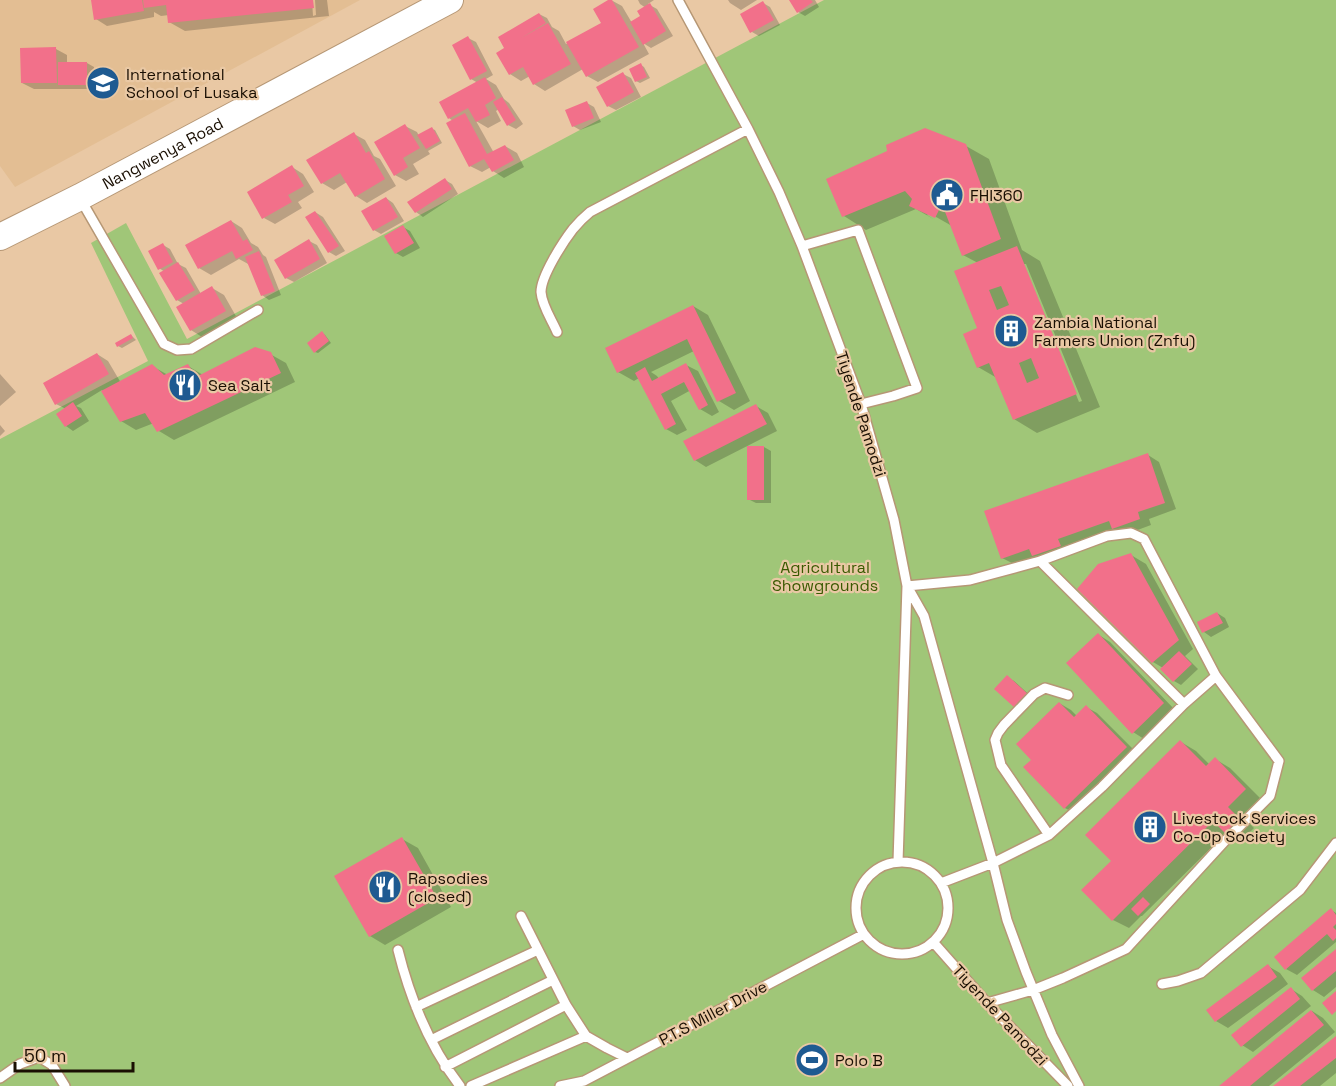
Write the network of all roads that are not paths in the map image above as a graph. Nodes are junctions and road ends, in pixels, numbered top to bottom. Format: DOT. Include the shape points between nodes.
graph roads {
  1 [pos="450,0"];
  2 [pos="678,0"];
  3 [pos="748,129"];
  4 [pos="80,197"];
  5 [pos="0,237"];
  6 [pos="802,246"];
  7 [pos="258,310"];
  8 [pos="557,332"];
  9 [pos="861,404"];
  10 [pos="1040,561"];
  11 [pos="907,586"];
  12 [pos="1216,676"];
  13 [pos="1068,695"];
  14 [pos="1184,704"];
  15 [pos="1049,835"];
  16 [pos="1336,843"];
  17 [pos="898,862"];
  18 [pos="993,863"];
  19 [pos="941,883"];
  20 [pos="521,916"];
  21 [pos="864,934"];
  22 [pos="934,943"];
  23 [pos="398,950"];
  24 [pos="538,950"];
  25 [pos="553,980"];
  26 [pos="1162,984"];
  27 [pos="1032,990"];
  28 [pos="987,1003"];
  29 [pos="566,1005"];
  30 [pos="416,1007"];
  31 [pos="586,1036"];
  32 [pos="431,1040"];
  33 [pos="627,1058"];
  34 [pos="445,1067"];
  35 [pos="0,1078"];
  36 [pos="65,1086"];
  37 [pos="460,1086"];
  38 [pos="471,1086"];
  39 [pos="561,1086"];
  40 [pos="1068,1086"];
  41 [pos="1079,1086"];
  1 -- 4 [label="main road, Nangwenya Road"];
  2 -- 3 [label="lane, Tiyende Pamodzi"];
  3 -- 6 [label="lane, Tiyende Pamodzi"];
  3 -- 8 [label="lane" via="590,212 573,229 555,256 541,292"];
  4 -- 5 [label="main road, Nangwenya Road"];
  4 -- 7 [label="lane" via="164,344 177,350 191,349"];
  6 -- 9 [label="lane, Tiyende Pamodzi"];
  6 -- 9 [label="lane" via="858,230 917,388"];
  9 -- 11 [label="lane, Tiyende Pamodzi" via="894,520"];
  10 -- 11 [label="lane" via="970,580"];
  10 -- 12 [label="lane" via="1107,536 1131,533 1144,539"];
  10 -- 14 [label="lane"];
  11 -- 17 [label="lane, Tiyende Pamodzi"];
  11 -- 18 [label="lane" via="924,616"];
  12 -- 14 [label="lane"];
  12 -- 27 [label="lane" via="1279,761 1270,796 1126,950"];
  13 -- 15 [label="lane" via="1044,688 1034,694 995,740 1000,765"];
  14 -- 15 [label="lane"];
  15 -- 18 [label="lane"];
  16 -- 26 [label="lane" via="1300,890 1201,973"];
  17 -- 19 [label="lane" via="917,864"];
  17 -- 21 [label="lane" via="872,873 860,888 855,907"];
  18 -- 19 [label="lane"];
  18 -- 27 [label="lane" via="1007,920"];
  19 -- 22 [label="lane" via="947,913 941,935"];
  20 -- 24 [label="lane"];
  21 -- 22 [label="lane" via="878,947 898,954 917,953"];
  21 -- 33 [label="lane, P.T.S Miller Drive"];
  22 -- 28 [label="lane, Tiyende Pamodzi"];
  23 -- 30 [label="lane"];
  24 -- 25 [label="lane"];
  24 -- 30 [label="lane"];
  25 -- 29 [label="lane"];
  25 -- 32 [label="lane"];
  27 -- 28 [label="lane"];
  27 -- 41 [label="lane"];
  28 -- 40 [label="lane, Tiyende Pamodzi"];
  29 -- 31 [label="lane"];
  29 -- 34 [label="lane"];
  30 -- 32 [label="lane"];
  31 -- 33 [label="lane"];
  31 -- 38 [label="lane"];
  32 -- 34 [label="lane"];
  33 -- 39 [label="lane, P.T.S Miller Drive" via="584,1081"];
  34 -- 37 [label="lane"];
  35 -- 36 [label="lane" via="39,1057 52,1065"];
}
